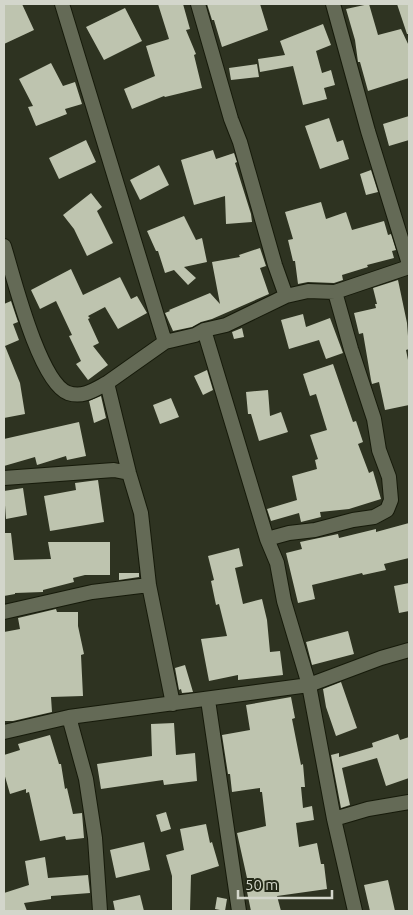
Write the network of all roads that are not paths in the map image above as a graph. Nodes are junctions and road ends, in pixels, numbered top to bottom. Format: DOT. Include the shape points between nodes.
graph roads {
  1 [pos="62,4"];
  2 [pos="198,4"];
  3 [pos="333,4"];
  4 [pos="4,246"];
  5 [pos="409,266"];
  6 [pos="335,292"];
  7 [pos="286,296"];
  8 [pos="204,330"];
  9 [pos="165,342"];
  10 [pos="107,383"];
  11 [pos="129,473"];
  12 [pos="4,478"];
  13 [pos="267,539"];
  14 [pos="149,584"];
  15 [pos="4,612"];
  16 [pos="409,650"];
  17 [pos="308,685"];
  18 [pos="208,700"];
  19 [pos="173,704"];
  20 [pos="69,717"];
  21 [pos="4,732"];
  22 [pos="409,802"];
  23 [pos="334,819"];
  24 [pos="100,911"];
  25 [pos="239,911"];
  26 [pos="355,911"];
  1 -- 9 [label="street"];
  2 -- 7 [label="street"];
  3 -- 5 [label="street"];
  4 -- 10 [label="street" via="38,351 51,379 67,392 86,394"];
  5 -- 6 [label="street"];
  6 -- 7 [label="street" via="308,291"];
  6 -- 13 [label="street" via="374,419 379,450 389,477 391,500 387,510 374,517"];
  7 -- 8 [label="street" via="226,325"];
  8 -- 9 [label="street"];
  8 -- 13 [label="street"];
  9 -- 10 [label="street"];
  10 -- 11 [label="street"];
  11 -- 12 [label="street" via="114,470"];
  11 -- 14 [label="street" via="141,513"];
  13 -- 17 [label="street" via="277,563 284,601"];
  14 -- 15 [label="street" via="92,592"];
  14 -- 19 [label="street"];
  16 -- 17 [label="street"];
  17 -- 18 [label="street"];
  17 -- 23 [label="street"];
  18 -- 19 [label="street"];
  18 -- 25 [label="street"];
  19 -- 20 [label="street"];
  20 -- 21 [label="street"];
  20 -- 24 [label="street" via="86,779"];
  22 -- 23 [label="street"];
  23 -- 26 [label="street"];
}
